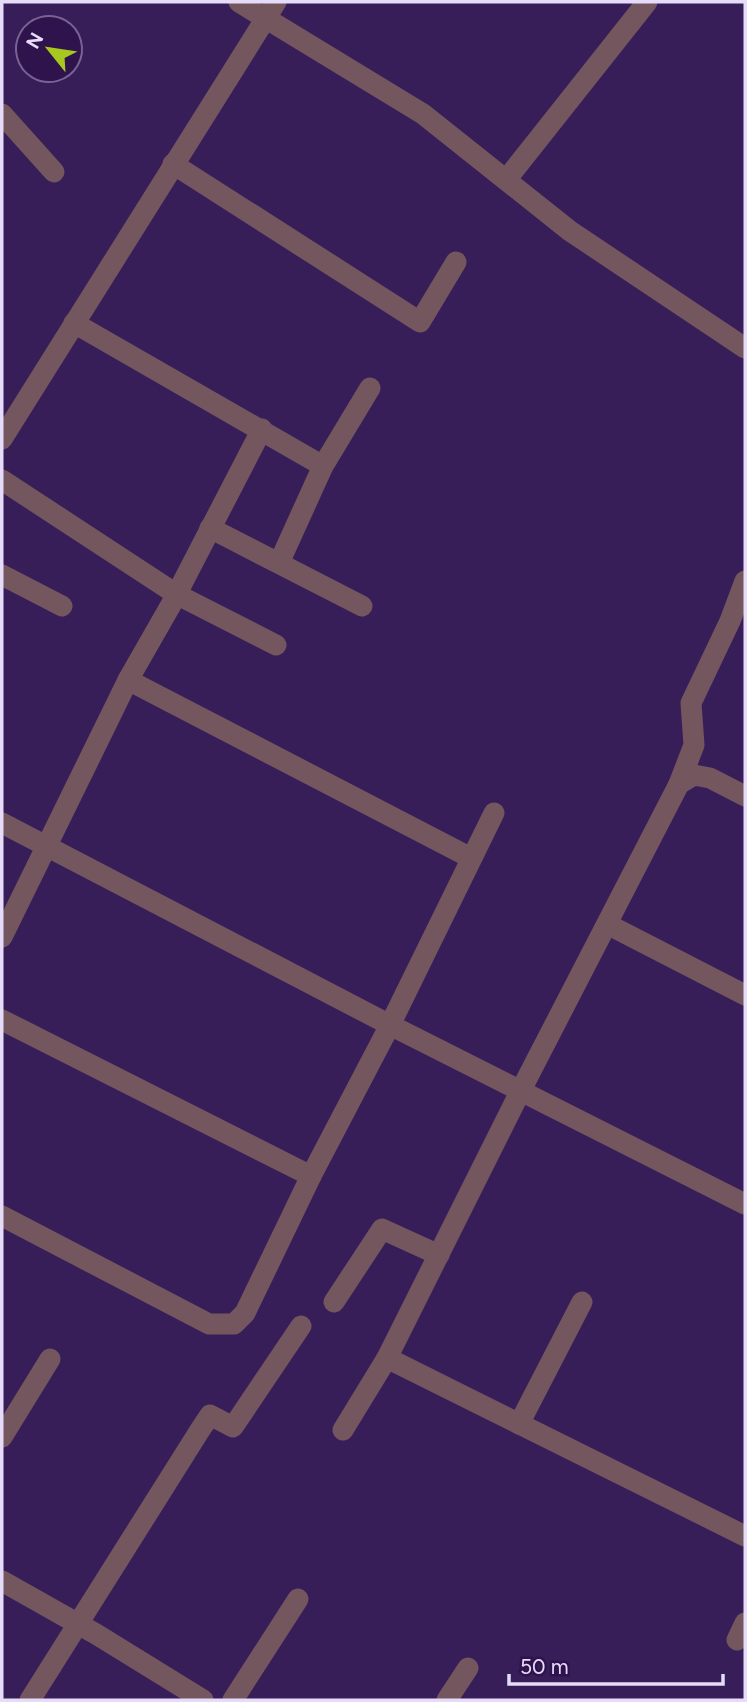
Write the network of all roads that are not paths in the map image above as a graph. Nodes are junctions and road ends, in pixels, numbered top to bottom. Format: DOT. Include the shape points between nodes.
graph roads {
  1 [pos="239,2"];
  2 [pos="648,2"];
  3 [pos="270,10"];
  4 [pos="2,114"];
  5 [pos="173,164"];
  6 [pos="54,172"];
  7 [pos="506,180"];
  8 [pos="456,262"];
  9 [pos="74,323"];
  10 [pos="745,348"];
  11 [pos="370,387"];
  12 [pos="262,429"];
  13 [pos="2,439"];
  14 [pos="323,466"];
  15 [pos="2,481"];
  16 [pos="210,528"];
  17 [pos="279,563"];
  18 [pos="2,575"];
  19 [pos="745,581"];
  20 [pos="176,594"];
  21 [pos="62,606"];
  22 [pos="362,606"];
  23 [pos="276,645"];
  24 [pos="128,680"];
  25 [pos="679,783"];
  26 [pos="745,796"];
  27 [pos="494,813"];
  28 [pos="2,823"];
  29 [pos="48,846"];
  30 [pos="471,858"];
  31 [pos="607,924"];
  32 [pos="2,937"];
  33 [pos="745,995"];
  34 [pos="2,1020"];
  35 [pos="390,1025"];
  36 [pos="521,1090"];
  37 [pos="311,1176"];
  38 [pos="745,1204"];
  39 [pos="2,1216"];
  40 [pos="439,1255"];
  41 [pos="334,1301"];
  42 [pos="582,1302"];
  43 [pos="301,1326"];
  44 [pos="387,1358"];
  45 [pos="50,1359"];
  46 [pos="519,1423"];
  47 [pos="343,1430"];
  48 [pos="2,1437"];
  49 [pos="745,1536"];
  50 [pos="2,1580"];
  51 [pos="298,1600"];
  52 [pos="79,1624"];
  53 [pos="468,1668"];
  54 [pos="30,1700"];
  55 [pos="202,1700"];
  56 [pos="233,1700"];
  57 [pos="447,1700"];
  1 -- 3 [label="street"];
  2 -- 7 [label="street"];
  3 -- 5 [label="street"];
  3 -- 7 [label="street" via="423,114"];
  4 -- 6 [label="street"];
  5 -- 8 [label="street" via="419,322"];
  5 -- 9 [label="street"];
  7 -- 10 [label="street" via="570,231"];
  9 -- 12 [label="street"];
  9 -- 13 [label="street"];
  11 -- 14 [label="street"];
  12 -- 14 [label="street"];
  12 -- 16 [label="street"];
  14 -- 17 [label="street"];
  15 -- 20 [label="street"];
  16 -- 17 [label="street"];
  16 -- 20 [label="street"];
  17 -- 22 [label="street"];
  18 -- 21 [label="street"];
  19 -- 25 [label="street" via="691,703 694,745"];
  20 -- 23 [label="street"];
  20 -- 24 [label="street"];
  24 -- 29 [label="street"];
  24 -- 30 [label="street"];
  25 -- 26 [label="street" via="702,776"];
  25 -- 31 [label="street"];
  27 -- 30 [label="street"];
  28 -- 29 [label="street"];
  29 -- 32 [label="street"];
  29 -- 35 [label="street"];
  30 -- 35 [label="street"];
  31 -- 33 [label="street"];
  31 -- 36 [label="street"];
  34 -- 37 [label="street"];
  35 -- 36 [label="street"];
  35 -- 37 [label="street"];
  36 -- 38 [label="street"];
  36 -- 40 [label="street"];
  37 -- 39 [label="street" via="245,1313 234,1324 209,1324"];
  40 -- 41 [label="street" via="382,1228"];
  40 -- 44 [label="street"];
  42 -- 46 [label="street"];
  43 -- 52 [label="street" via="233,1427 211,1415"];
  44 -- 46 [label="street"];
  44 -- 47 [label="street"];
  45 -- 48 [label="street"];
  46 -- 49 [label="street"];
  50 -- 52 [label="street"];
  51 -- 56 [label="street"];
  52 -- 54 [label="street"];
  52 -- 55 [label="street"];
  53 -- 57 [label="street"];
}
